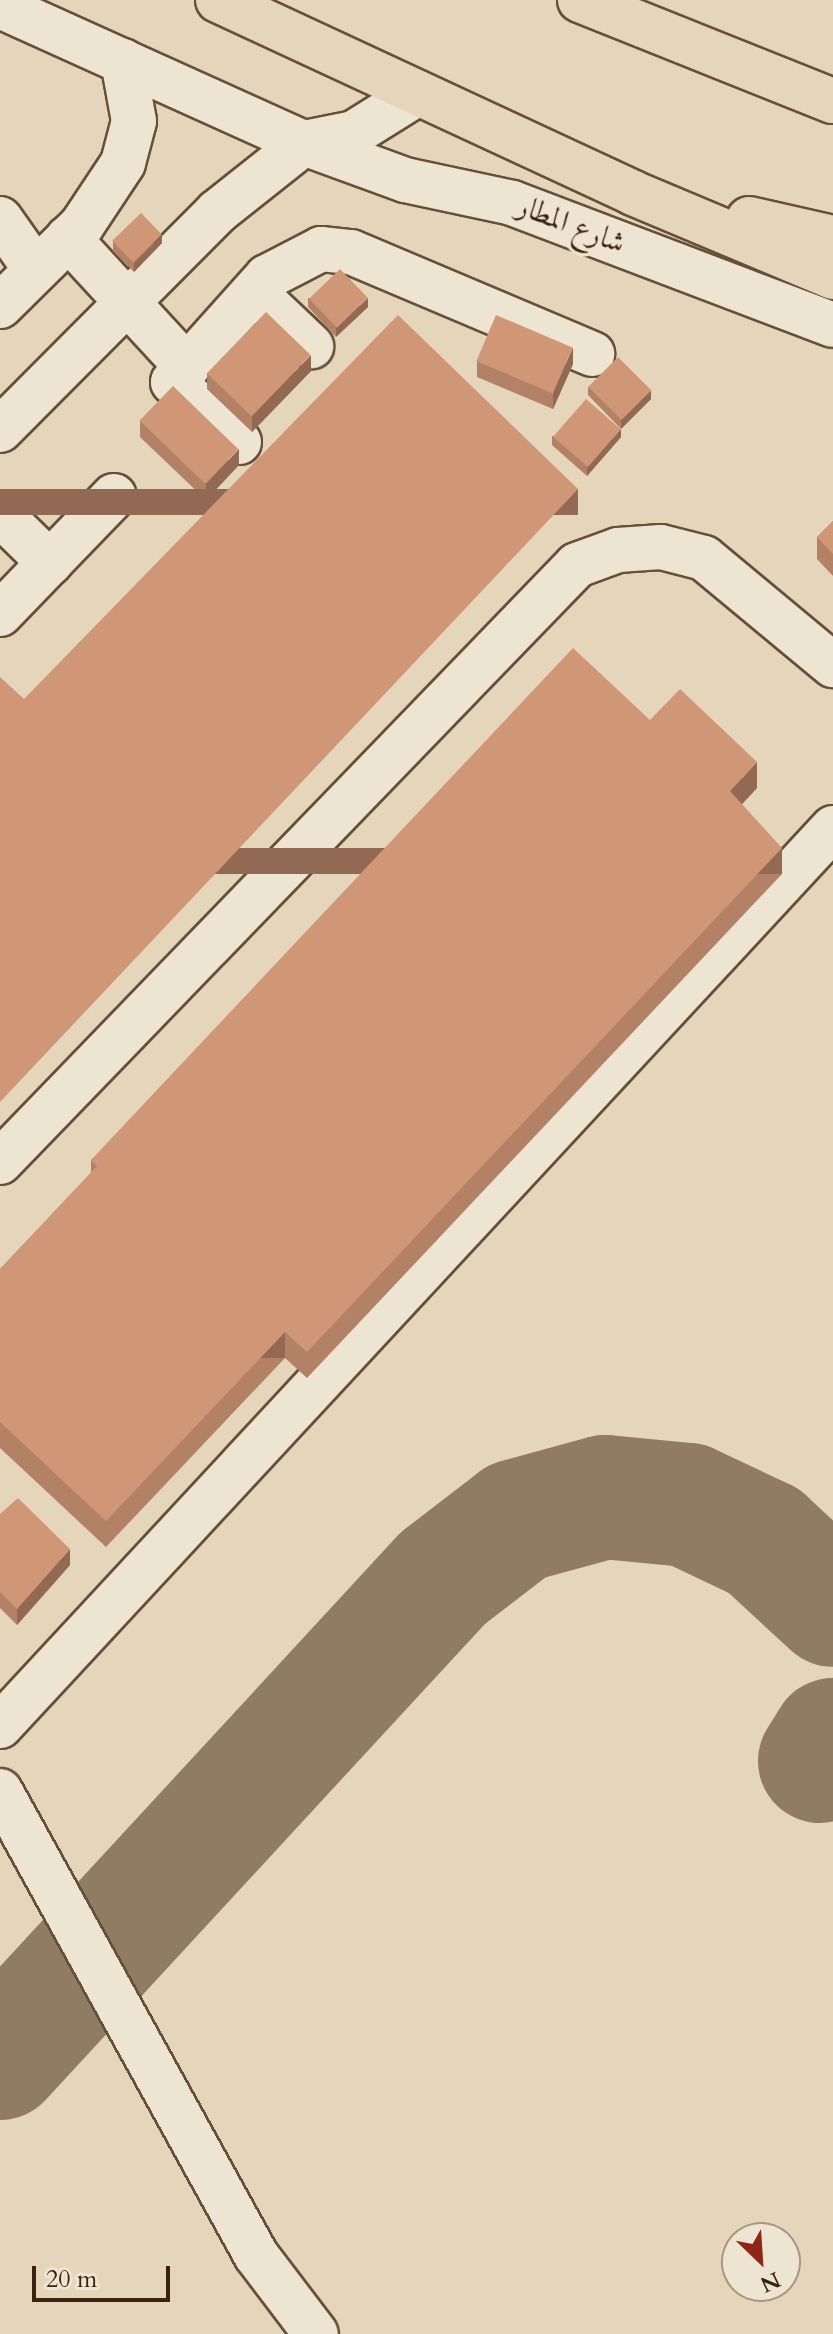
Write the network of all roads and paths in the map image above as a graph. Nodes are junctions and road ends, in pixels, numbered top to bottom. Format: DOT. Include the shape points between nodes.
graph roads {
  1 [pos="218,0"];
  2 [pos="580,0"];
  3 [pos="0,6"];
  4 [pos="123,61"];
  5 [pos="418,93"];
  6 [pos="833,101"];
  7 [pos="304,143"];
  8 [pos="633,193"];
  9 [pos="0,219"];
  10 [pos="68,238"];
  11 [pos="833,238"];
  12 [pos="36,270"];
  13 [pos="833,277"];
  14 [pos="254,292"];
  15 [pos="128,298"];
  16 [pos="0,306"];
  17 [pos="833,325"];
  18 [pos="311,346"];
  19 [pos="592,354"];
  20 [pos="187,367"];
  21 [pos="3,421"];
  22 [pos="239,442"];
  23 [pos="114,496"];
  24 [pos="0,514"];
  25 [pos="50,563"];
  26 [pos="0,614"];
  27 [pos="833,665"];
  28 [pos="833,828"];
  29 [pos="0,1162"];
  30 [pos="0,1726"];
  31 [pos="0,1791"];
  32 [pos="316,2334"];
  1 -- 5 [label="highway, شارع المطار"];
  2 -- 6 [label="highway"];
  3 -- 4 [label="street, شارع المطار"];
  4 -- 7 [label="street, شارع المطار"];
  4 -- 10 [label="street" via="134,121 123,163"];
  5 -- 7 [label="street" via="354,133"];
  5 -- 8 [label="highway, شارع المطار"];
  7 -- 15 [label="street" via="217,212"];
  7 -- 17 [label="street, شارع المطار" via="405,180 505,200"];
  8 -- 11 [label="highway"];
  8 -- 13 [label="highway, شارع المطار"];
  9 -- 12 [label="street"];
  10 -- 12 [label="street"];
  10 -- 15 [label="street"];
  12 -- 16 [label="street"];
  14 -- 18 [label="street"];
  14 -- 19 [label="street" via="286,263 337,248"];
  14 -- 20 [label="street"];
  15 -- 20 [label="street"];
  15 -- 21 [label="street"];
  20 -- 22 [label="street" via="173,382"];
  23 -- 25 [label="street"];
  24 -- 25 [label="street"];
  25 -- 26 [label="street"];
  27 -- 29 [label="street" via="704,558 661,547 618,550 577,565"];
  28 -- 30 [label="street"];
  31 -- 32 [label="street" via="256,2255"];
}
